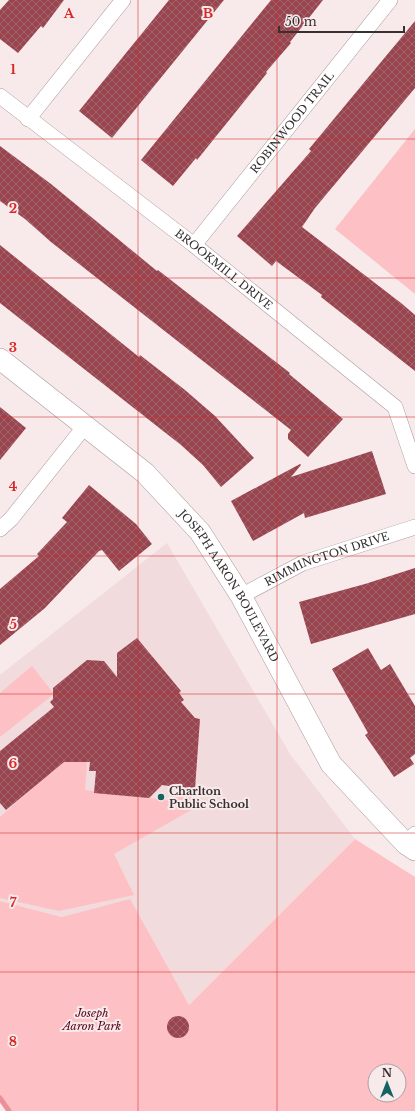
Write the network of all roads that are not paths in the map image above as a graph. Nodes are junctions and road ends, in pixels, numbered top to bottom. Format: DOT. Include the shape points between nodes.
graph roads {
  1 [pos="123,0"];
  2 [pos="390,0"];
  3 [pos="0,96"];
  4 [pos="28,119"];
  5 [pos="194,245"];
  6 [pos="0,359"];
  7 [pos="85,426"];
  8 [pos="415,466"];
  9 [pos="415,527"];
  10 [pos="0,529"];
  11 [pos="241,596"];
  12 [pos="412,842"];
  1 -- 4 [label="street"];
  2 -- 5 [label="street, ROBINWOOD TRAIL"];
  3 -- 4 [label="street, BROOKMILL DRIVE"];
  4 -- 5 [label="street, BROOKMILL DRIVE"];
  5 -- 8 [label="street, BROOKMILL DRIVE" via="395,407"];
  6 -- 7 [label="street, JOSEPH AARON BOULEVARD"];
  7 -- 10 [label="street"];
  7 -- 11 [label="street, JOSEPH AARON BOULEVARD" via="145,473 200,532"];
  9 -- 11 [label="street, RIMMINGTON DRIVE" via="303,563"];
  11 -- 12 [label="street, JOSEPH AARON BOULEVARD" via="331,764"];
}
